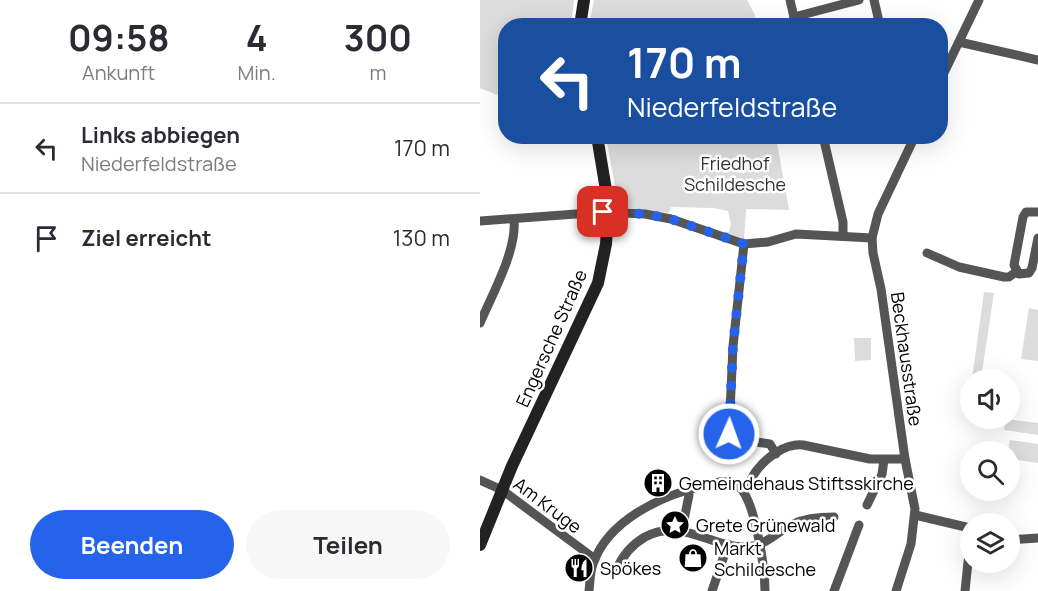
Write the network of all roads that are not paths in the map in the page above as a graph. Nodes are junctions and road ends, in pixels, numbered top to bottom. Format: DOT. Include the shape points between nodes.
graph roads {
  1 [pos="584,0"];
  2 [pos="790,0"];
  3 [pos="859,0"];
  4 [pos="874,0"];
  5 [pos="979,0"];
  6 [pos="581,18"];
  7 [pos="794,18"];
  8 [pos="804,18"];
  9 [pos="878,18"];
  10 [pos="959,42"];
  11 [pos="1038,60"];
  12 [pos="948,65"];
  13 [pos="598,144"];
  14 [pos="825,144"];
  15 [pos="911,144"];
  16 [pos="608,212"];
  17 [pos="1038,212"];
  18 [pos="514,220"];
  19 [pos="480,221"];
  20 [pos="843,235"];
  21 [pos="872,238"];
  22 [pos="1038,238"];
  23 [pos="744,244"];
  24 [pos="927,253"];
  25 [pos="1017,271"];
  26 [pos="480,323"];
  27 [pos="776,453"];
  28 [pos="905,459"];
  29 [pos="884,460"];
  30 [pos="480,480"];
  31 [pos="688,489"];
  32 [pos="502,490"];
  33 [pos="744,491"];
  34 [pos="867,505"];
  35 [pos="915,515"];
  36 [pos="834,517"];
  37 [pos="858,525"];
  38 [pos="960,526"];
  39 [pos="682,530"];
  40 [pos="1038,538"];
  41 [pos="1020,539"];
  42 [pos="728,544"];
  43 [pos="759,544"];
  44 [pos="480,545"];
  45 [pos="595,559"];
  46 [pos="616,572"];
  47 [pos="967,573"];
  48 [pos="590,591"];
  49 [pos="712,591"];
  50 [pos="765,591"];
  51 [pos="834,591"];
  52 [pos="896,591"];
  53 [pos="965,591"];
  1 -- 6 [label="main road"];
  2 -- 7 [label="street"];
  3 -- 8 [label="street"];
  4 -- 9 [label="street"];
  5 -- 10 [label="street"];
  10 -- 11 [label="street"];
  10 -- 12 [label="street"];
  13 -- 16 [label="main road, Engersche Straße"];
  14 -- 20 [label="street"];
  15 -- 21 [label="street, Beckhausstraße" via="878,214"];
  16 -- 18 [label="street"];
  16 -- 23 [label="street" via="671,219"];
  16 -- 32 [label="main road, Engersche Straße" via="598,283"];
  17 -- 25 [label="street" via="1026,212 1023,216 1014,265"];
  18 -- 19 [label="street"];
  18 -- 26 [label="street" via="515,231 505,263"];
  20 -- 21 [label="street"];
  20 -- 23 [label="street" via="796,234 768,243"];
  21 -- 28 [label="street, Beckhausstraße"];
  22 -- 25 [label="street" via="1032,268 1023,274"];
  23 -- 27 [label="street" via="729,434 736,439 770,444"];
  24 -- 25 [label="street" via="959,267 1004,278"];
  27 -- 29 [label="street" via="798,444"];
  27 -- 33 [label="street" via="756,471"];
  28 -- 29 [label="street"];
  28 -- 35 [label="street, Beckhausstraße"];
  29 -- 34 [label="street" via="882,474"];
  30 -- 32 [label="street, Am Kruge"];
  31 -- 33 [label="street" via="723,481"];
  31 -- 39 [label="street"];
  31 -- 45 [label="street" via="627,520"];
  32 -- 44 [label="main road, Engersche Straße"];
  32 -- 45 [label="street, Am Kruge"];
  33 -- 43 [label="street"];
  35 -- 38 [label="street"];
  35 -- 52 [label="street, Beckhausstraße"];
  36 -- 43 [label="street" via="793,524"];
  37 -- 51 [label="street"];
  39 -- 42 [label="street"];
  39 -- 46 [label="street" via="657,532 639,541 626,553"];
  40 -- 41 [label="street"];
  42 -- 43 [label="street"];
  42 -- 49 [label="street"];
  43 -- 50 [label="street"];
  45 -- 48 [label="street"];
  47 -- 53 [label="street"];
}
